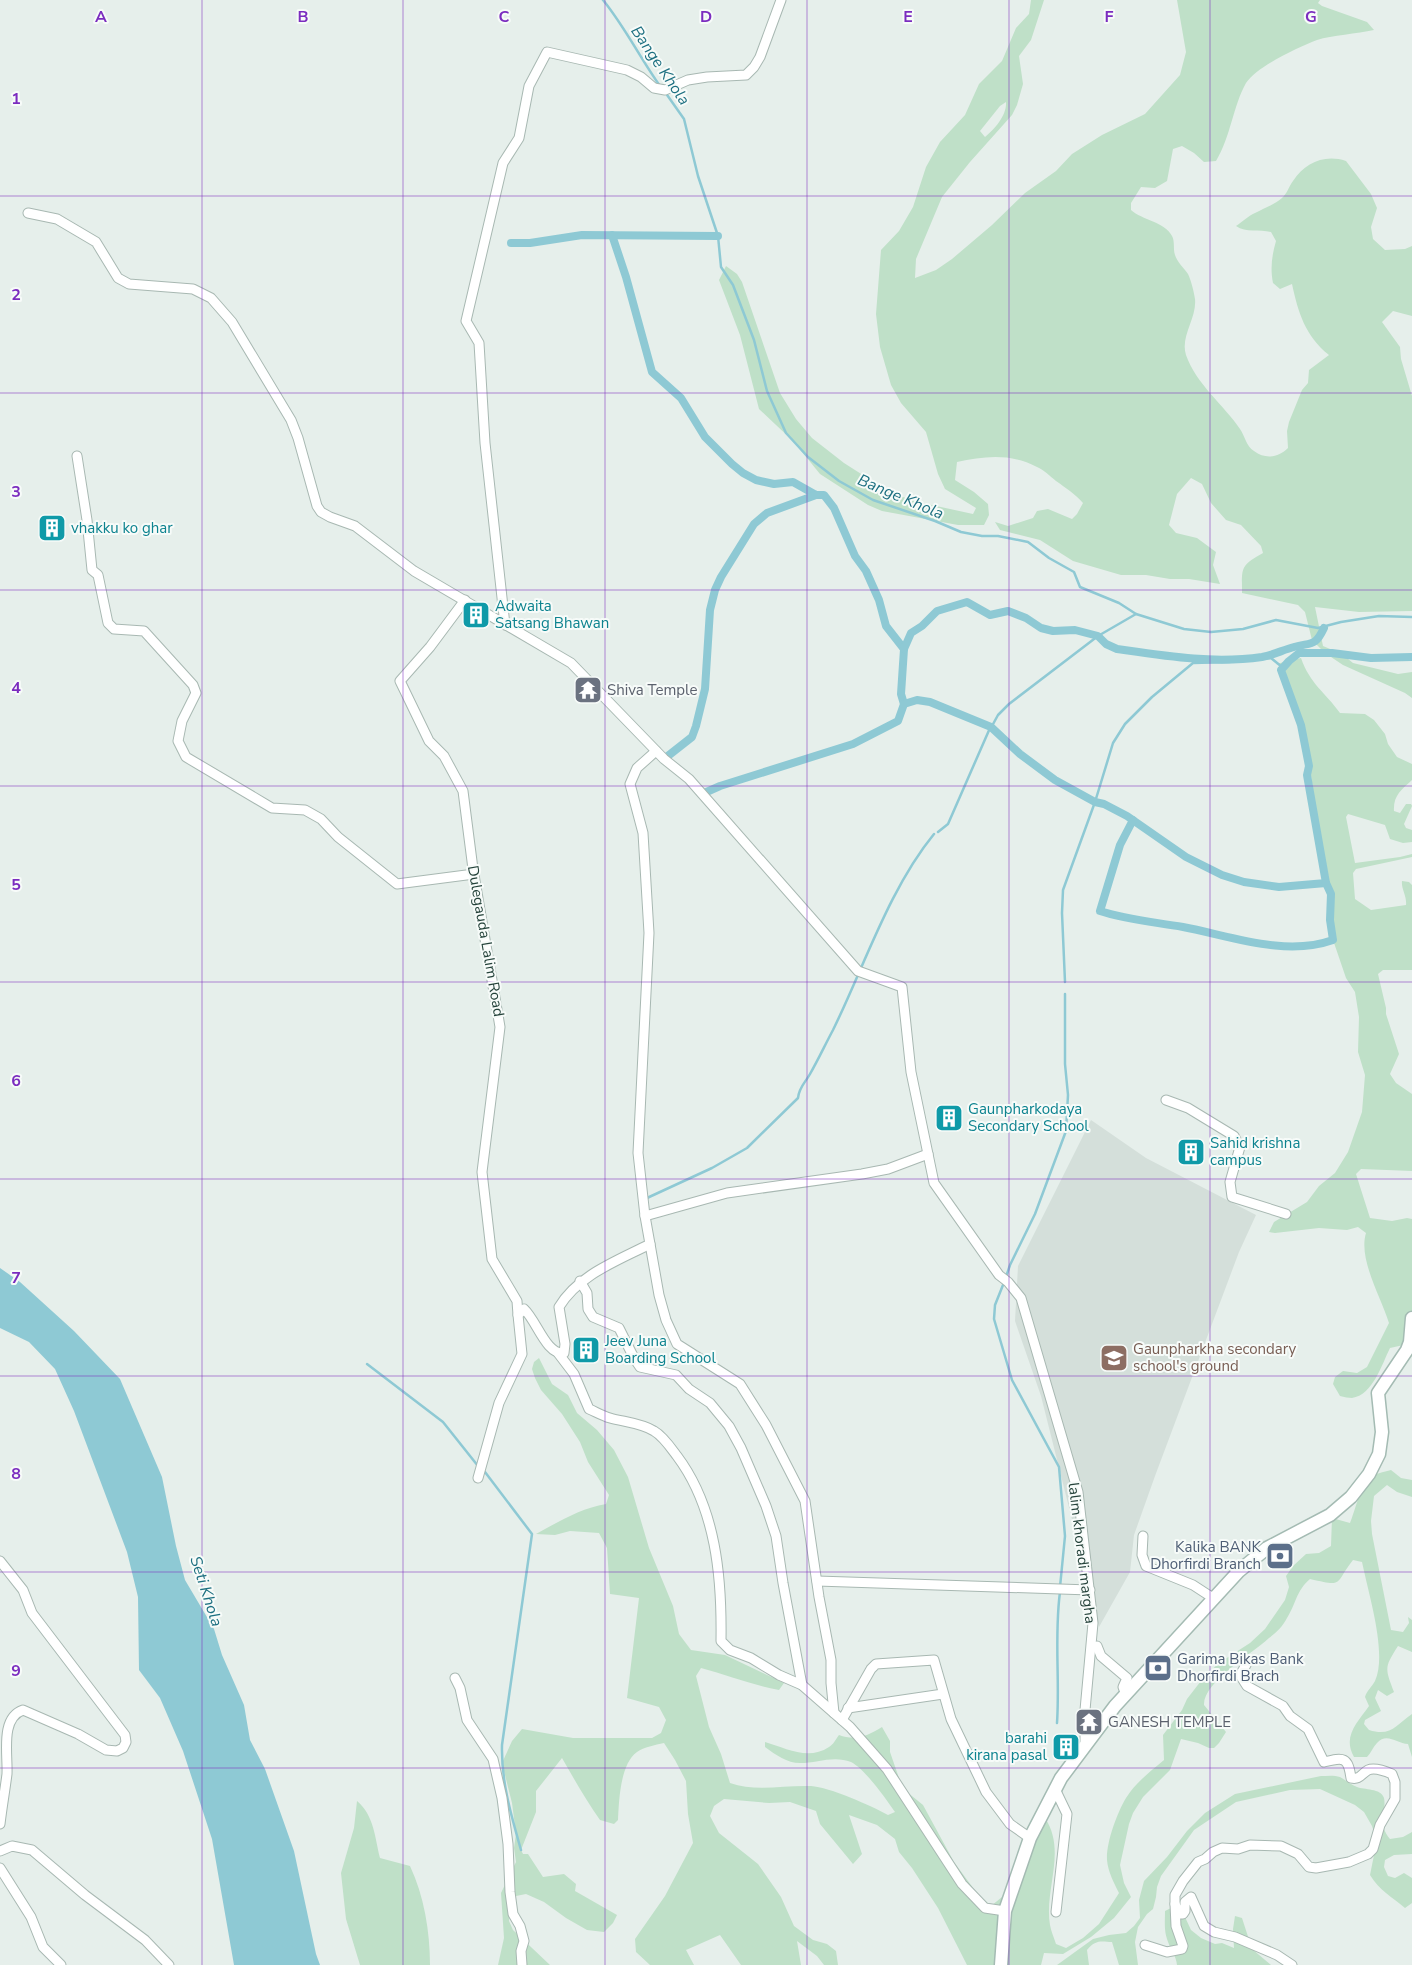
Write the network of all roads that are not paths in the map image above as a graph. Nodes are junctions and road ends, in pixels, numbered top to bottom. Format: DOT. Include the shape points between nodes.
graph roads {
  1 [pos="782,0"];
  2 [pos="28,213"];
  3 [pos="76,456"];
  4 [pos="465,600"];
  5 [pos="505,625"];
  6 [pos="656,751"];
  7 [pos="474,874"];
  8 [pos="1166,1100"];
  9 [pos="928,1154"];
  10 [pos="1286,1214"];
  11 [pos="645,1216"];
  12 [pos="650,1244"];
  13 [pos="580,1281"];
  14 [pos="518,1315"];
  15 [pos="1412,1318"];
  16 [pos="558,1353"];
  17 [pos="478,1478"];
  18 [pos="1143,1536"];
  19 [pos="0,1561"];
  20 [pos="817,1581"];
  21 [pos="1090,1590"];
  22 [pos="1213,1598"];
  23 [pos="1097,1646"];
  24 [pos="1246,1665"];
  25 [pos="455,1678"];
  26 [pos="802,1686"];
  27 [pos="943,1694"];
  28 [pos="1126,1695"];
  29 [pos="848,1708"];
  30 [pos="834,1713"];
  31 [pos="842,1720"];
  32 [pos="1085,1745"];
  33 [pos="1055,1789"];
  34 [pos="0,1824"];
  35 [pos="1030,1838"];
  36 [pos="0,1851"];
  37 [pos="0,1868"];
  38 [pos="1175,1904"];
  39 [pos="1005,1910"];
  40 [pos="1056,1912"];
  41 [pos="1145,1946"];
  42 [pos="61,1965"];
  43 [pos="169,1965"];
  44 [pos="522,1965"];
  45 [pos="1001,1965"];
  46 [pos="1292,1965"];
  1 -- 5 [label="street" via="760,57 746,74 688,80 666,90 654,88 626,70 547,52 529,86 519,138 503,163 466,321 479,343 485,443"];
  2 -- 4 [label="street" via="57,219 96,242 118,278 129,284 193,289 211,298 232,322 291,420 321,512 355,526 414,571"];
  3 -- 7 [label="street" via="92,570 98,575 108,623 114,629 144,631 193,685 196,693 182,721 178,741 186,757 272,808 305,810 321,819 396,884"];
  4 -- 5 [label="street"];
  4 -- 7 [label="street, Dulegauda Lalim Road" via="400,681 429,741 444,756 464,791"];
  5 -- 6 [label="street" via="571,663"];
  6 -- 9 [label="street, lalim khoradi margha" via="689,779 858,971 902,987 911,1072"];
  6 -- 11 [label="street" via="637,768 630,784 643,833 650,933 638,1153"];
  7 -- 14 [label="street, Dulegauda Lalim Road" via="500,1027 482,1172 492,1259 518,1301"];
  8 -- 10 [label="street" via="1188,1108 1234,1136 1240,1147 1230,1182 1232,1197"];
  9 -- 11 [label="street" via="888,1169 727,1193"];
  9 -- 21 [label="street, lalim khoradi margha" via="934,1183 999,1275 1021,1298 1078,1492"];
  11 -- 12 [label="street"];
  12 -- 13 [label="street"];
  12 -- 20 [label="street" via="659,1295 677,1344 740,1384 766,1425 805,1501"];
  13 -- 16 [label="street" via="559,1306 565,1344 564,1352"];
  13 -- 26 [label="street" via="592,1317 619,1328 640,1367 676,1375 689,1389 710,1403 729,1426 749,1466 776,1536"];
  14 -- 16 [label="street" via="524,1309 549,1348"];
  14 -- 17 [label="street, Dulegauda Lalim Road" via="522,1354 499,1404"];
  15 -- 22 [label="street" via="1407,1350 1378,1393 1382,1432 1379,1454 1369,1474 1330,1515 1266,1548"];
  16 -- 26 [label="street" via="574,1374 589,1409 608,1418 655,1431 690,1473 714,1539 721,1641 730,1650"];
  18 -- 22 [label="street" via="1142,1555 1146,1566 1193,1585"];
  19 -- 34 [label="street" via="23,1590 32,1613 125,1735 126,1742 118,1751 106,1750 23,1710 16,1712 10,1717 2,1740 7,1772"];
  20 -- 21 [label="street"];
  20 -- 30 [label="street" via="831,1660"];
  21 -- 32 [label="street, lalim khoradi margha" via="1093,1623"];
  22 -- 28 [label="street"];
  23 -- 28 [label="street" via="1101,1656 1127,1678 1123,1687"];
  24 -- 38 [label="street" via="1240,1675 1241,1680 1283,1706 1290,1716 1308,1729 1324,1762 1338,1758 1345,1761 1351,1778 1355,1779 1369,1769 1392,1774 1395,1799 1368,1854 1349,1862 1316,1868 1281,1846 1222,1848 1198,1862 1175,1895"];
  25 -- 44 [label="street" via="467,1720 493,1759 508,1844 513,1914 524,1941"];
  26 -- 30 [label="street"];
  27 -- 29 [label="street"];
  27 -- 29 [label="street" via="934,1660 876,1664"];
  27 -- 35 [label="street" via="951,1719 986,1792 1010,1824"];
  28 -- 32 [label="street"];
  29 -- 31 [label="street"];
  30 -- 31 [label="street"];
  31 -- 39 [label="street" via="887,1769 962,1884 985,1908"];
  32 -- 33 [label="street"];
  33 -- 35 [label="street"];
  33 -- 40 [label="street" via="1067,1814"];
  35 -- 39 [label="street"];
  36 -- 43 [label="street" via="12,1846 32,1850 145,1940"];
  37 -- 42 [label="street" via="31,1917 43,1947"];
  38 -- 41 [label="street" via="1182,1948 1167,1952"];
  38 -- 46 [label="street" via="1182,1914 1191,1897 1204,1926 1277,1955"];
  39 -- 45 [label="street"];
}
